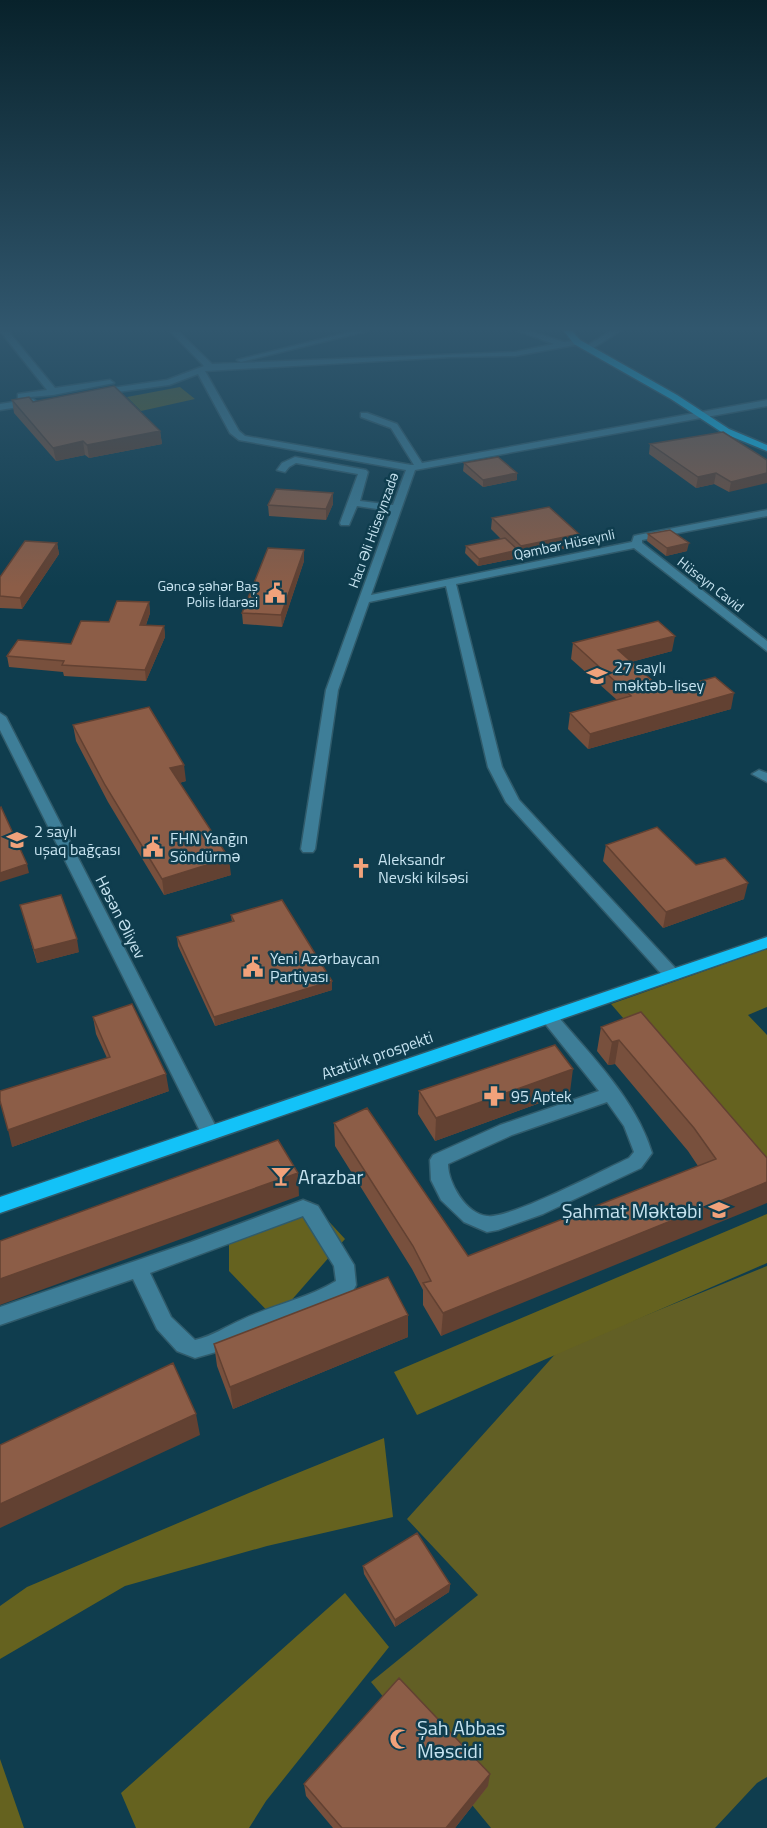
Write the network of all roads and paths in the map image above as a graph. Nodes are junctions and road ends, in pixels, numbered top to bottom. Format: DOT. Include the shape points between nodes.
graph roads {
  1 [pos="227,416"];
  2 [pos="367,416"];
  3 [pos="704,416"];
  4 [pos="701,417"];
  5 [pos="767,448"];
  6 [pos="416,468"];
  7 [pos="282,470"];
  8 [pos="354,503"];
  9 [pos="397,508"];
  10 [pos="767,513"];
  11 [pos="345,523"];
  12 [pos="636,544"];
  13 [pos="450,582"];
  14 [pos="363,600"];
  15 [pos="767,647"];
  16 [pos="0,718"];
  17 [pos="308,849"];
  18 [pos="767,942"];
  19 [pos="672,975"];
  20 [pos="549,1017"];
  21 [pos="610,1094"];
  22 [pos="210,1133"];
  23 [pos="0,1205"];
  24 [pos="138,1269"];
  25 [pos="0,1316"];
  1 -- 6 [label="street" via="235,433 242,438"];
  2 -- 6 [label="street" via="394,426"];
  3 -- 4 [label="street, Hacı Əli Hüseynzadə"];
  4 -- 5 [label="main road"];
  4 -- 6 [label="street, Hacı Əli Hüseynzadə"];
  6 -- 9 [label="street, Hacı Əli Hüseynzadə"];
  7 -- 8 [label="street" via="295,460 361,471"];
  8 -- 9 [label="street"];
  8 -- 11 [label="street"];
  9 -- 14 [label="street, Hacı Əli Hüseynzadə"];
  10 -- 12 [label="street, Qəmbər Hüseynli" via="638,538"];
  12 -- 13 [label="street, Qəmbər Hüseynli"];
  12 -- 15 [label="street, Hüseyn Cavid"];
  13 -- 14 [label="street, Qəmbər Hüseynli"];
  13 -- 19 [label="street" via="495,767 513,802"];
  14 -- 17 [label="street, Hacı Əli Hüseynzadə" via="332,690"];
  16 -- 22 [label="street, Həsən Əliyev"];
  18 -- 19 [label="main road, Atatürk prospekti"];
  19 -- 20 [label="main road, Atatürk prospekti"];
  20 -- 21 [label="street"];
  20 -- 22 [label="main road, Atatürk prospekti"];
  21 -- 21 [label="street" via="642,1141 643,1153 635,1163 522,1214 490,1224 470,1218 438,1178 439,1161 506,1130"];
  22 -- 23 [label="main road, Atatürk prospekti"];
  24 -- 24 [label="street" via="303,1208 311,1211 344,1265 346,1285 326,1297 248,1326 216,1344 195,1349 184,1346 164,1323"];
  24 -- 25 [label="street"];
}
